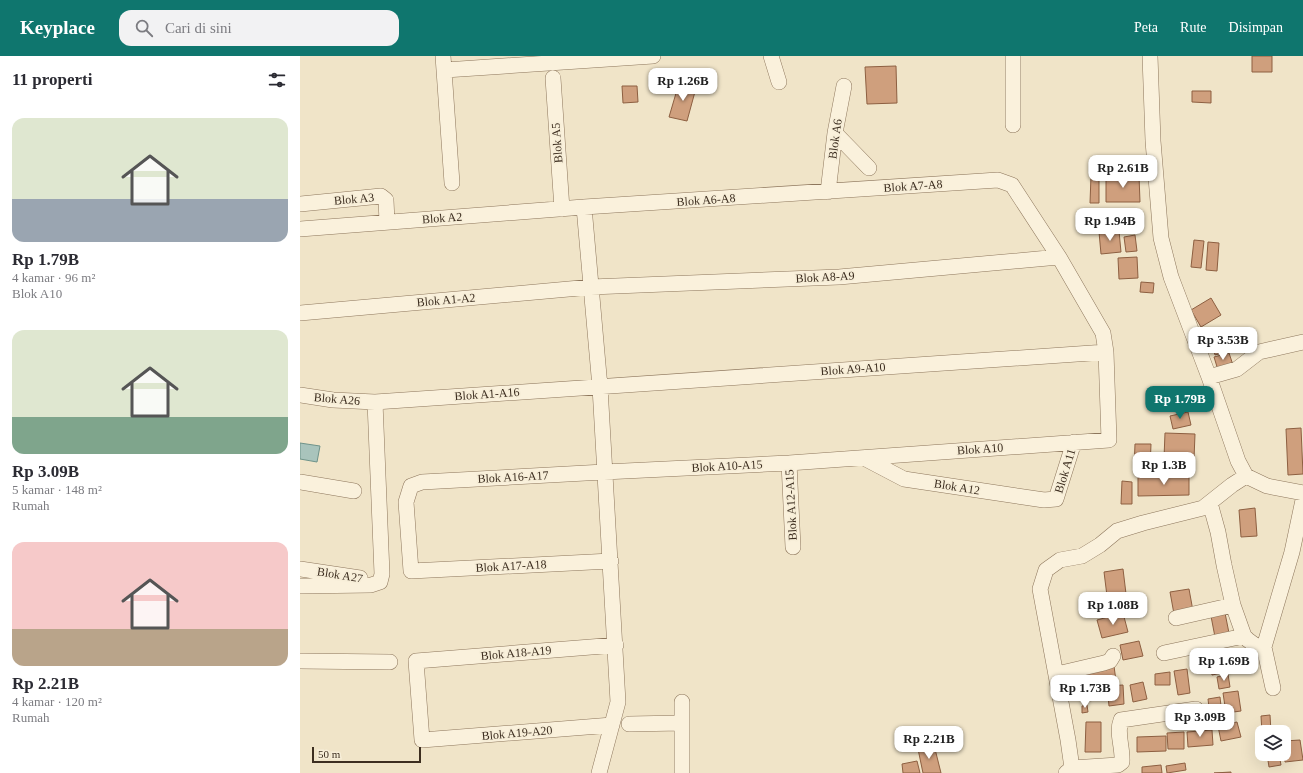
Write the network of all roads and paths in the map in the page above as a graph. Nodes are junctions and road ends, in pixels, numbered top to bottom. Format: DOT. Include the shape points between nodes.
graph roads {
  1 [pos="653,56"];
  2 [pos="771,56"];
  3 [pos="1012,56"];
  4 [pos="1150,56"];
  5 [pos="627,57"];
  6 [pos="444,63"];
  7 [pos="553,78"];
  8 [pos="779,82"];
  9 [pos="844,86"];
  10 [pos="1013,125"];
  11 [pos="835,134"];
  12 [pos="869,168"];
  13 [pos="452,183"];
  14 [pos="828,192"];
  15 [pos="300,204"];
  16 [pos="584,207"];
  17 [pos="562,209"];
  18 [pos="387,222"];
  19 [pos="300,229"];
  20 [pos="1059,257"];
  21 [pos="591,287"];
  22 [pos="300,313"];
  23 [pos="1303,342"];
  24 [pos="1106,352"];
  25 [pos="1209,377"];
  26 [pos="600,387"];
  27 [pos="300,395"];
  28 [pos="375,402"];
  29 [pos="1074,442"];
  30 [pos="857,458"];
  31 [pos="789,463"];
  32 [pos="604,472"];
  33 [pos="1246,476"];
  34 [pos="300,482"];
  35 [pos="354,491"];
  36 [pos="1303,493"];
  37 [pos="1056,499"];
  38 [pos="1303,500"];
  39 [pos="1210,503"];
  40 [pos="793,548"];
  41 [pos="611,561"];
  42 [pos="300,569"];
  43 [pos="411,570"];
  44 [pos="375,584"];
  45 [pos="300,586"];
  46 [pos="1234,605"];
  47 [pos="1176,618"];
  48 [pos="1244,636"];
  49 [pos="616,645"];
  50 [pos="1264,647"];
  51 [pos="1164,653"];
  52 [pos="1113,656"];
  53 [pos="300,661"];
  54 [pos="390,662"];
  55 [pos="1056,674"];
  56 [pos="1273,688"];
  57 [pos="682,702"];
  58 [pos="1196,709"];
  59 [pos="629,724"];
  60 [pos="681,724"];
  61 [pos="612,725"];
  62 [pos="422,740"];
  63 [pos="1069,770"];
  64 [pos="599,773"];
  65 [pos="682,773"];
  1 -- 5 [label="street"];
  2 -- 8 [label="street"];
  3 -- 10 [label="street"];
  4 -- 25 [label="street" via="1160,238 1170,277"];
  5 -- 6 [label="street"];
  6 -- 13 [label="street"];
  7 -- 17 [label="street, Blok A5"];
  9 -- 11 [label="street, Blok A6"];
  11 -- 12 [label="street"];
  11 -- 14 [label="street, Blok A6"];
  14 -- 16 [label="street, Blok A6-A8"];
  14 -- 20 [label="street, Blok A7-A8" via="998,180 1012,185"];
  15 -- 18 [label="street, Blok A3" via="381,196 386,200"];
  16 -- 17 [label="street, Blok A2"];
  16 -- 21 [label="street"];
  17 -- 18 [label="street, Blok A2"];
  18 -- 19 [label="street, Blok A2"];
  20 -- 21 [label="street, Blok A8-A9" via="839,277"];
  20 -- 24 [label="street" via="1103,333"];
  21 -- 22 [label="street, Blok A1-A2"];
  21 -- 26 [label="street"];
  23 -- 25 [label="street" via="1259,352 1237,369"];
  24 -- 26 [label="street, Blok A9-A10"];
  24 -- 29 [label="street, Blok A10" via="1109,440"];
  25 -- 33 [label="street" via="1238,462"];
  26 -- 28 [label="street, Blok A1-A16"];
  26 -- 32 [label="street"];
  27 -- 28 [label="street, Blok A26"];
  28 -- 44 [label="street" via="382,574"];
  29 -- 30 [label="street, Blok A10"];
  29 -- 37 [label="street, Blok A11"];
  30 -- 31 [label="street, Blok A10-A15"];
  30 -- 37 [label="street, Blok A12" via="904,479 1044,500"];
  31 -- 32 [label="street, Blok A10-A15"];
  31 -- 40 [label="street, Blok A12-A15"];
  32 -- 41 [label="street"];
  32 -- 43 [label="street, Blok A16-A17" via="422,482 411,486 406,502"];
  33 -- 36 [label="street" via="1267,486"];
  33 -- 39 [label="street"];
  34 -- 35 [label="street"];
  38 -- 50 [label="street" via="1292,552"];
  39 -- 46 [label="street"];
  39 -- 55 [label="street" via="1203,508 1117,531 1082,556 1060,560 1046,570 1040,589"];
  41 -- 43 [label="street, Blok A17-A18"];
  41 -- 49 [label="street"];
  42 -- 44 [label="street, Blok A27"];
  44 -- 45 [label="street"];
  46 -- 47 [label="street"];
  46 -- 48 [label="street"];
  48 -- 50 [label="street" via="1259,648"];
  48 -- 51 [label="street"];
  49 -- 61 [label="street" via="618,702"];
  49 -- 62 [label="street, Blok A18-A19" via="416,661"];
  50 -- 56 [label="street"];
  52 -- 55 [label="street" via="1110,661 1104,663"];
  53 -- 54 [label="street"];
  55 -- 63 [label="street"];
  57 -- 60 [label="street"];
  58 -- 63 [label="street" via="1121,720 1118,728 1122,762 1118,765"];
  59 -- 60 [label="street"];
  60 -- 65 [label="street"];
  61 -- 62 [label="street, Blok A19-A20"];
  61 -- 64 [label="street"];
}
